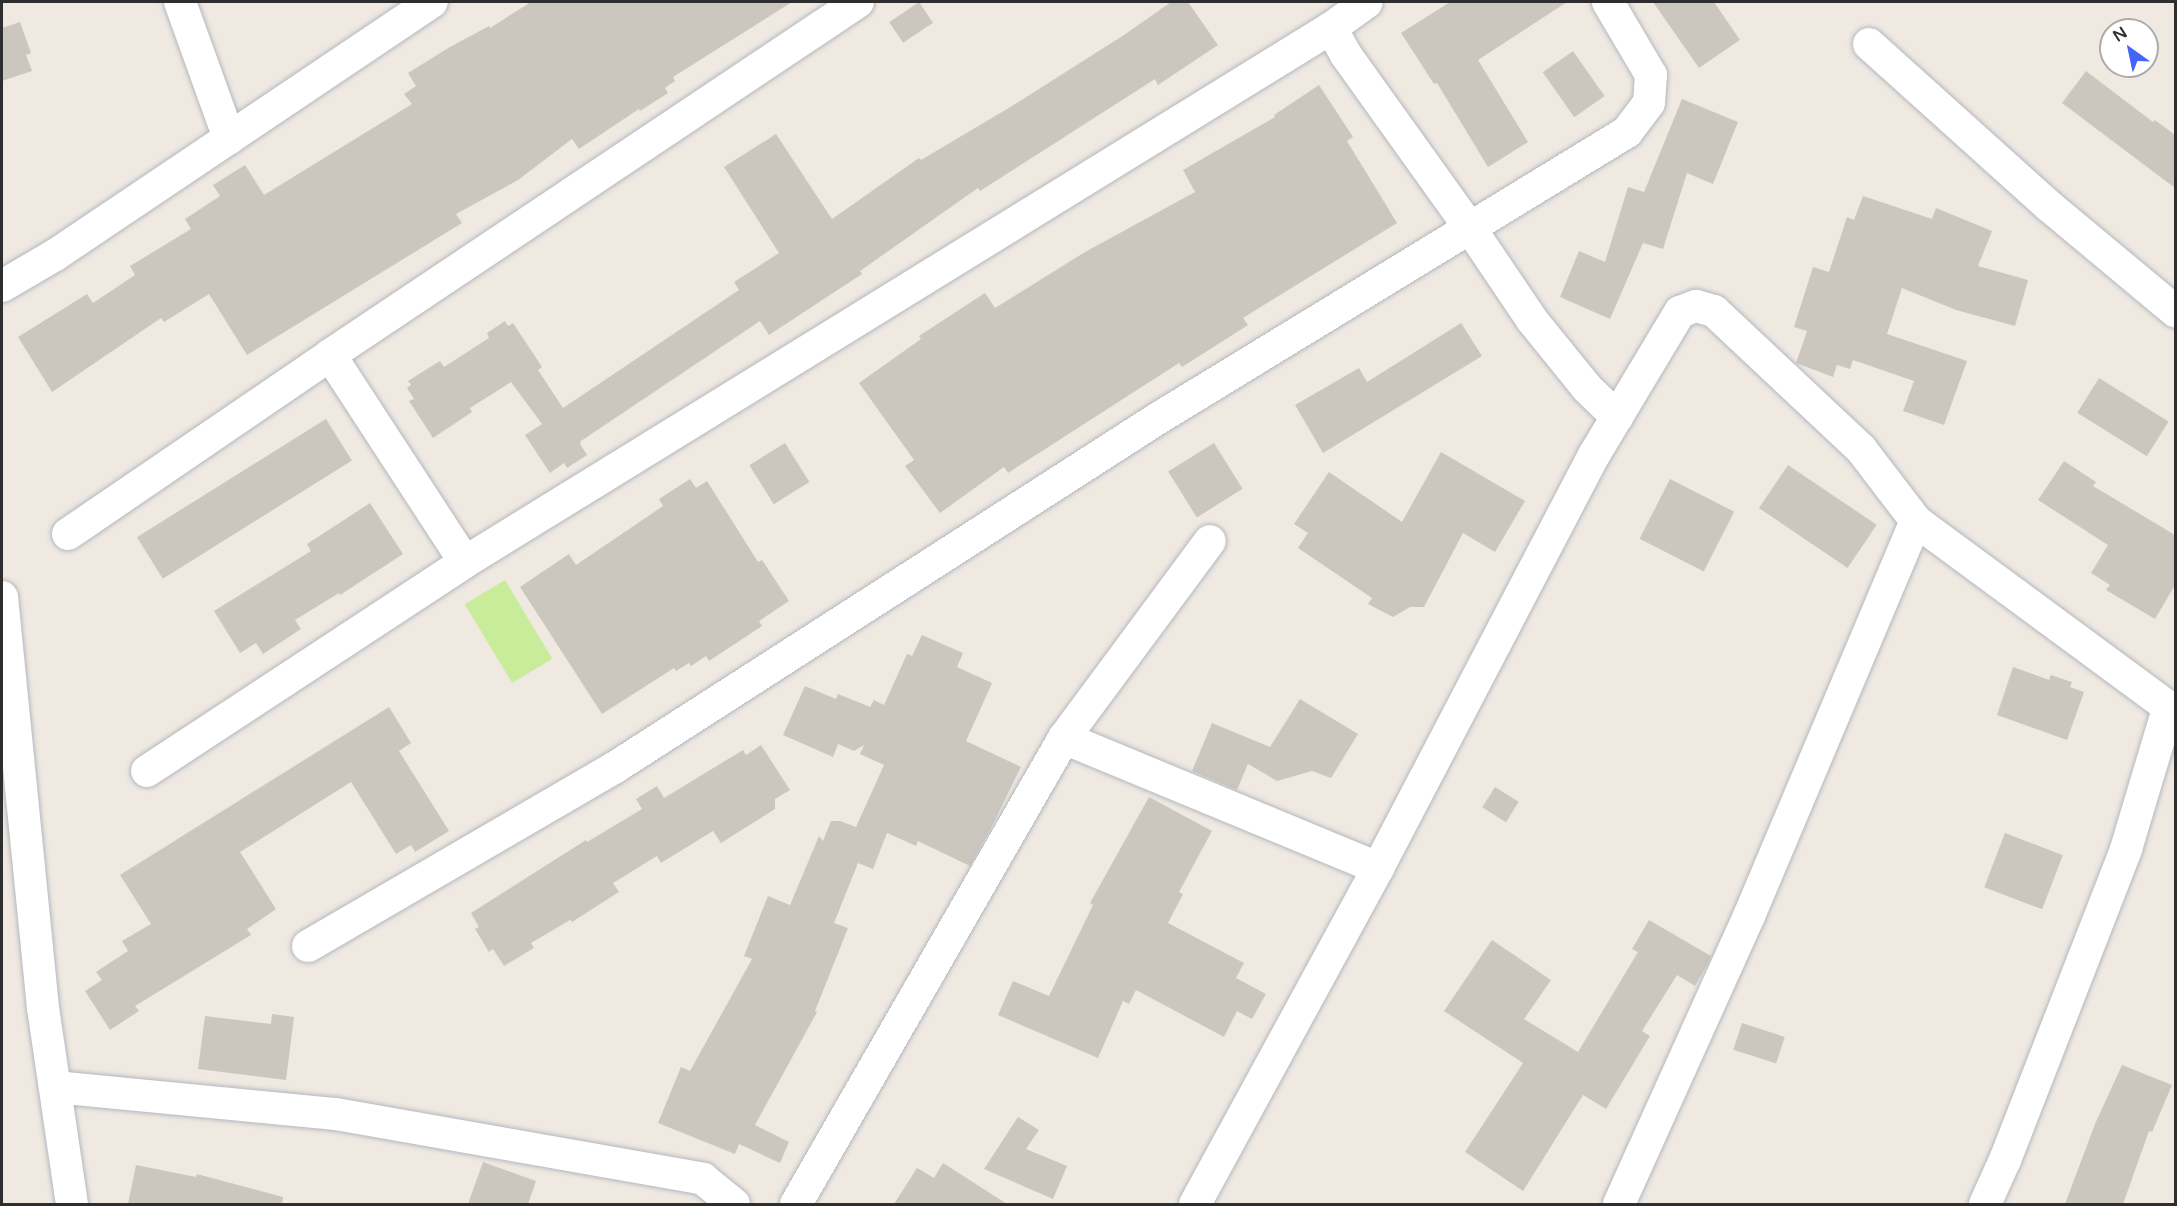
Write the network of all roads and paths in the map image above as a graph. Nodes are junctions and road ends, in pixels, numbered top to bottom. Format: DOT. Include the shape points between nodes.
graph roads {
  1 [pos="180,2"];
  2 [pos="432,2"];
  3 [pos="858,2"];
  4 [pos="1367,2"];
  5 [pos="1608,2"];
  6 [pos="1331,28"];
  7 [pos="1869,44"];
  8 [pos="229,138"];
  9 [pos="1470,228"];
  10 [pos="2,286"];
  11 [pos="2175,312"];
  12 [pos="330,355"];
  13 [pos="1617,417"];
  14 [pos="1916,521"];
  15 [pos="68,534"];
  16 [pos="1210,541"];
  17 [pos="465,562"];
  18 [pos="2,597"];
  19 [pos="2172,711"];
  20 [pos="1064,738"];
  21 [pos="147,771"];
  22 [pos="1378,868"];
  23 [pos="308,946"];
  24 [pos="55,1087"];
  25 [pos="72,1204"];
  26 [pos="734,1204"];
  27 [pos="796,1204"];
  28 [pos="1195,1204"];
  29 [pos="1619,1204"];
  30 [pos="1985,1204"];
  1 -- 8 [label="street"];
  2 -- 8 [label="street"];
  3 -- 12 [label="street"];
  4 -- 6 [label="street"];
  5 -- 9 [label="street" via="1651,75 1649,103 1627,132"];
  6 -- 9 [label="street" via="1346,55"];
  6 -- 17 [label="street"];
  7 -- 11 [label="street" via="2049,206"];
  8 -- 10 [label="street"];
  9 -- 13 [label="street" via="1532,320 1587,388"];
  9 -- 23 [label="street" via="1157,419 614,768"];
  12 -- 15 [label="street"];
  12 -- 17 [label="street"];
  13 -- 14 [label="street" via="1680,312 1696,306 1714,311 1861,449"];
  13 -- 22 [label="street"];
  14 -- 19 [label="street"];
  14 -- 29 [label="street" via="1749,916"];
  16 -- 20 [label="street"];
  17 -- 21 [label="street"];
  18 -- 24 [label="street" via="43,1008"];
  19 -- 30 [label="street" via="2126,849"];
  20 -- 22 [label="street"];
  20 -- 27 [label="street"];
  22 -- 28 [label="street"];
  24 -- 25 [label="street"];
  24 -- 26 [label="street" via="348,1116 704,1179"];
}
